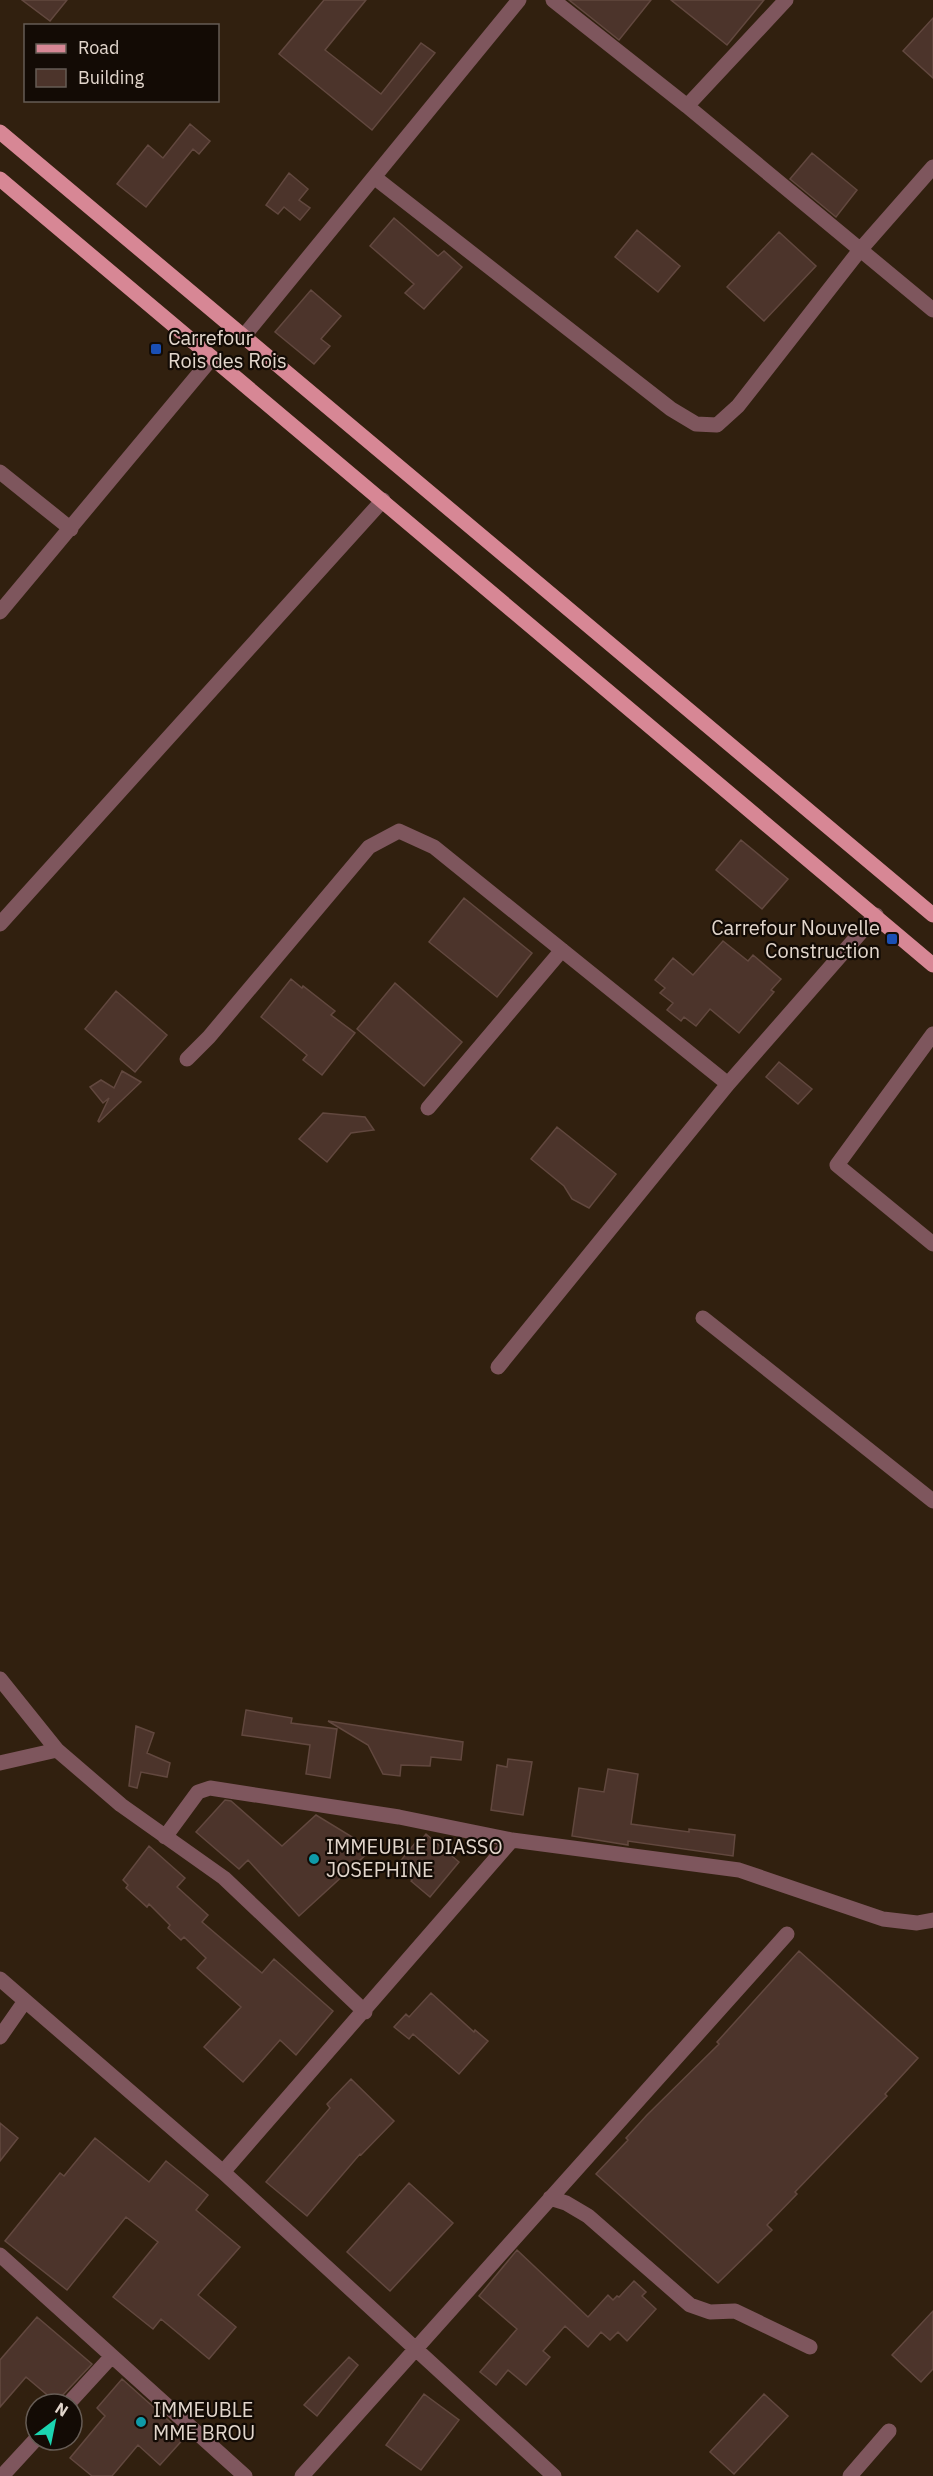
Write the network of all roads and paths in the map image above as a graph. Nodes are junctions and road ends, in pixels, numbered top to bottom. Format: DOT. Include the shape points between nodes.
graph roads {
  1 [pos="519,0"];
  2 [pos="553,0"];
  3 [pos="786,0"];
  4 [pos="687,106"];
  5 [pos="0,132"];
  6 [pos="933,167"];
  7 [pos="374,177"];
  8 [pos="0,179"];
  9 [pos="860,250"];
  10 [pos="933,310"];
  11 [pos="243,336"];
  12 [pos="212,358"];
  13 [pos="0,472"];
  14 [pos="383,500"];
  15 [pos="71,529"];
  16 [pos="0,612"];
  17 [pos="876,915"];
  18 [pos="933,915"];
  19 [pos="0,924"];
  20 [pos="562,950"];
  21 [pos="933,964"];
  22 [pos="933,1034"];
  23 [pos="187,1059"];
  24 [pos="728,1084"];
  25 [pos="428,1108"];
  26 [pos="933,1244"];
  27 [pos="703,1318"];
  28 [pos="498,1367"];
  29 [pos="933,1501"];
  30 [pos="0,1679"];
  31 [pos="57,1750"];
  32 [pos="0,1763"];
  33 [pos="165,1837"];
  34 [pos="512,1840"];
  35 [pos="933,1920"];
  36 [pos="786,1934"];
  37 [pos="0,1979"];
  38 [pos="25,2001"];
  39 [pos="365,2012"];
  40 [pos="0,2037"];
  41 [pos="223,2172"];
  42 [pos="550,2198"];
  43 [pos="0,2255"];
  44 [pos="810,2347"];
  45 [pos="416,2349"];
  46 [pos="112,2356"];
  47 [pos="79,2392"];
  48 [pos="889,2431"];
  49 [pos="24,2452"];
  50 [pos="2,2476"];
  51 [pos="245,2476"];
  52 [pos="302,2476"];
  53 [pos="554,2476"];
  54 [pos="850,2476"];
  1 -- 7 [label="street"];
  2 -- 4 [label="street"];
  3 -- 4 [label="street"];
  4 -- 9 [label="street"];
  5 -- 11 [label="main road"];
  6 -- 9 [label="street"];
  7 -- 9 [label="street" via="671,409 696,424 717,424 738,406"];
  7 -- 11 [label="street"];
  8 -- 12 [label="main road"];
  9 -- 10 [label="street"];
  11 -- 18 [label="main road"];
  12 -- 14 [label="main road"];
  12 -- 15 [label="street"];
  13 -- 15 [label="street"];
  14 -- 17 [label="main road"];
  14 -- 19 [label="street"];
  15 -- 16 [label="street"];
  17 -- 21 [label="main road"];
  17 -- 24 [label="street"];
  20 -- 23 [label="street" via="434,847 399,831 369,847"];
  20 -- 24 [label="street"];
  20 -- 25 [label="street"];
  22 -- 26 [label="street" via="837,1165"];
  24 -- 28 [label="street"];
  27 -- 29 [label="street"];
  30 -- 31 [label="street"];
  31 -- 32 [label="street"];
  31 -- 33 [label="street" via="120,1805"];
  33 -- 34 [label="street" via="198,1792 210,1788 399,1817"];
  33 -- 39 [label="street" via="224,1878"];
  34 -- 35 [label="street" via="739,1870 884,1919 917,1923"];
  34 -- 39 [label="street"];
  36 -- 42 [label="street"];
  37 -- 38 [label="street"];
  38 -- 40 [label="street"];
  38 -- 41 [label="street"];
  39 -- 41 [label="street"];
  41 -- 45 [label="street"];
  42 -- 44 [label="street" via="588,2216 690,2305 710,2312 735,2311"];
  42 -- 45 [label="street"];
  43 -- 46 [label="street"];
  45 -- 52 [label="street"];
  45 -- 53 [label="street"];
  46 -- 47 [label="street"];
  46 -- 51 [label="street"];
  48 -- 54 [label="street"];
  49 -- 50 [label="street"];
}
